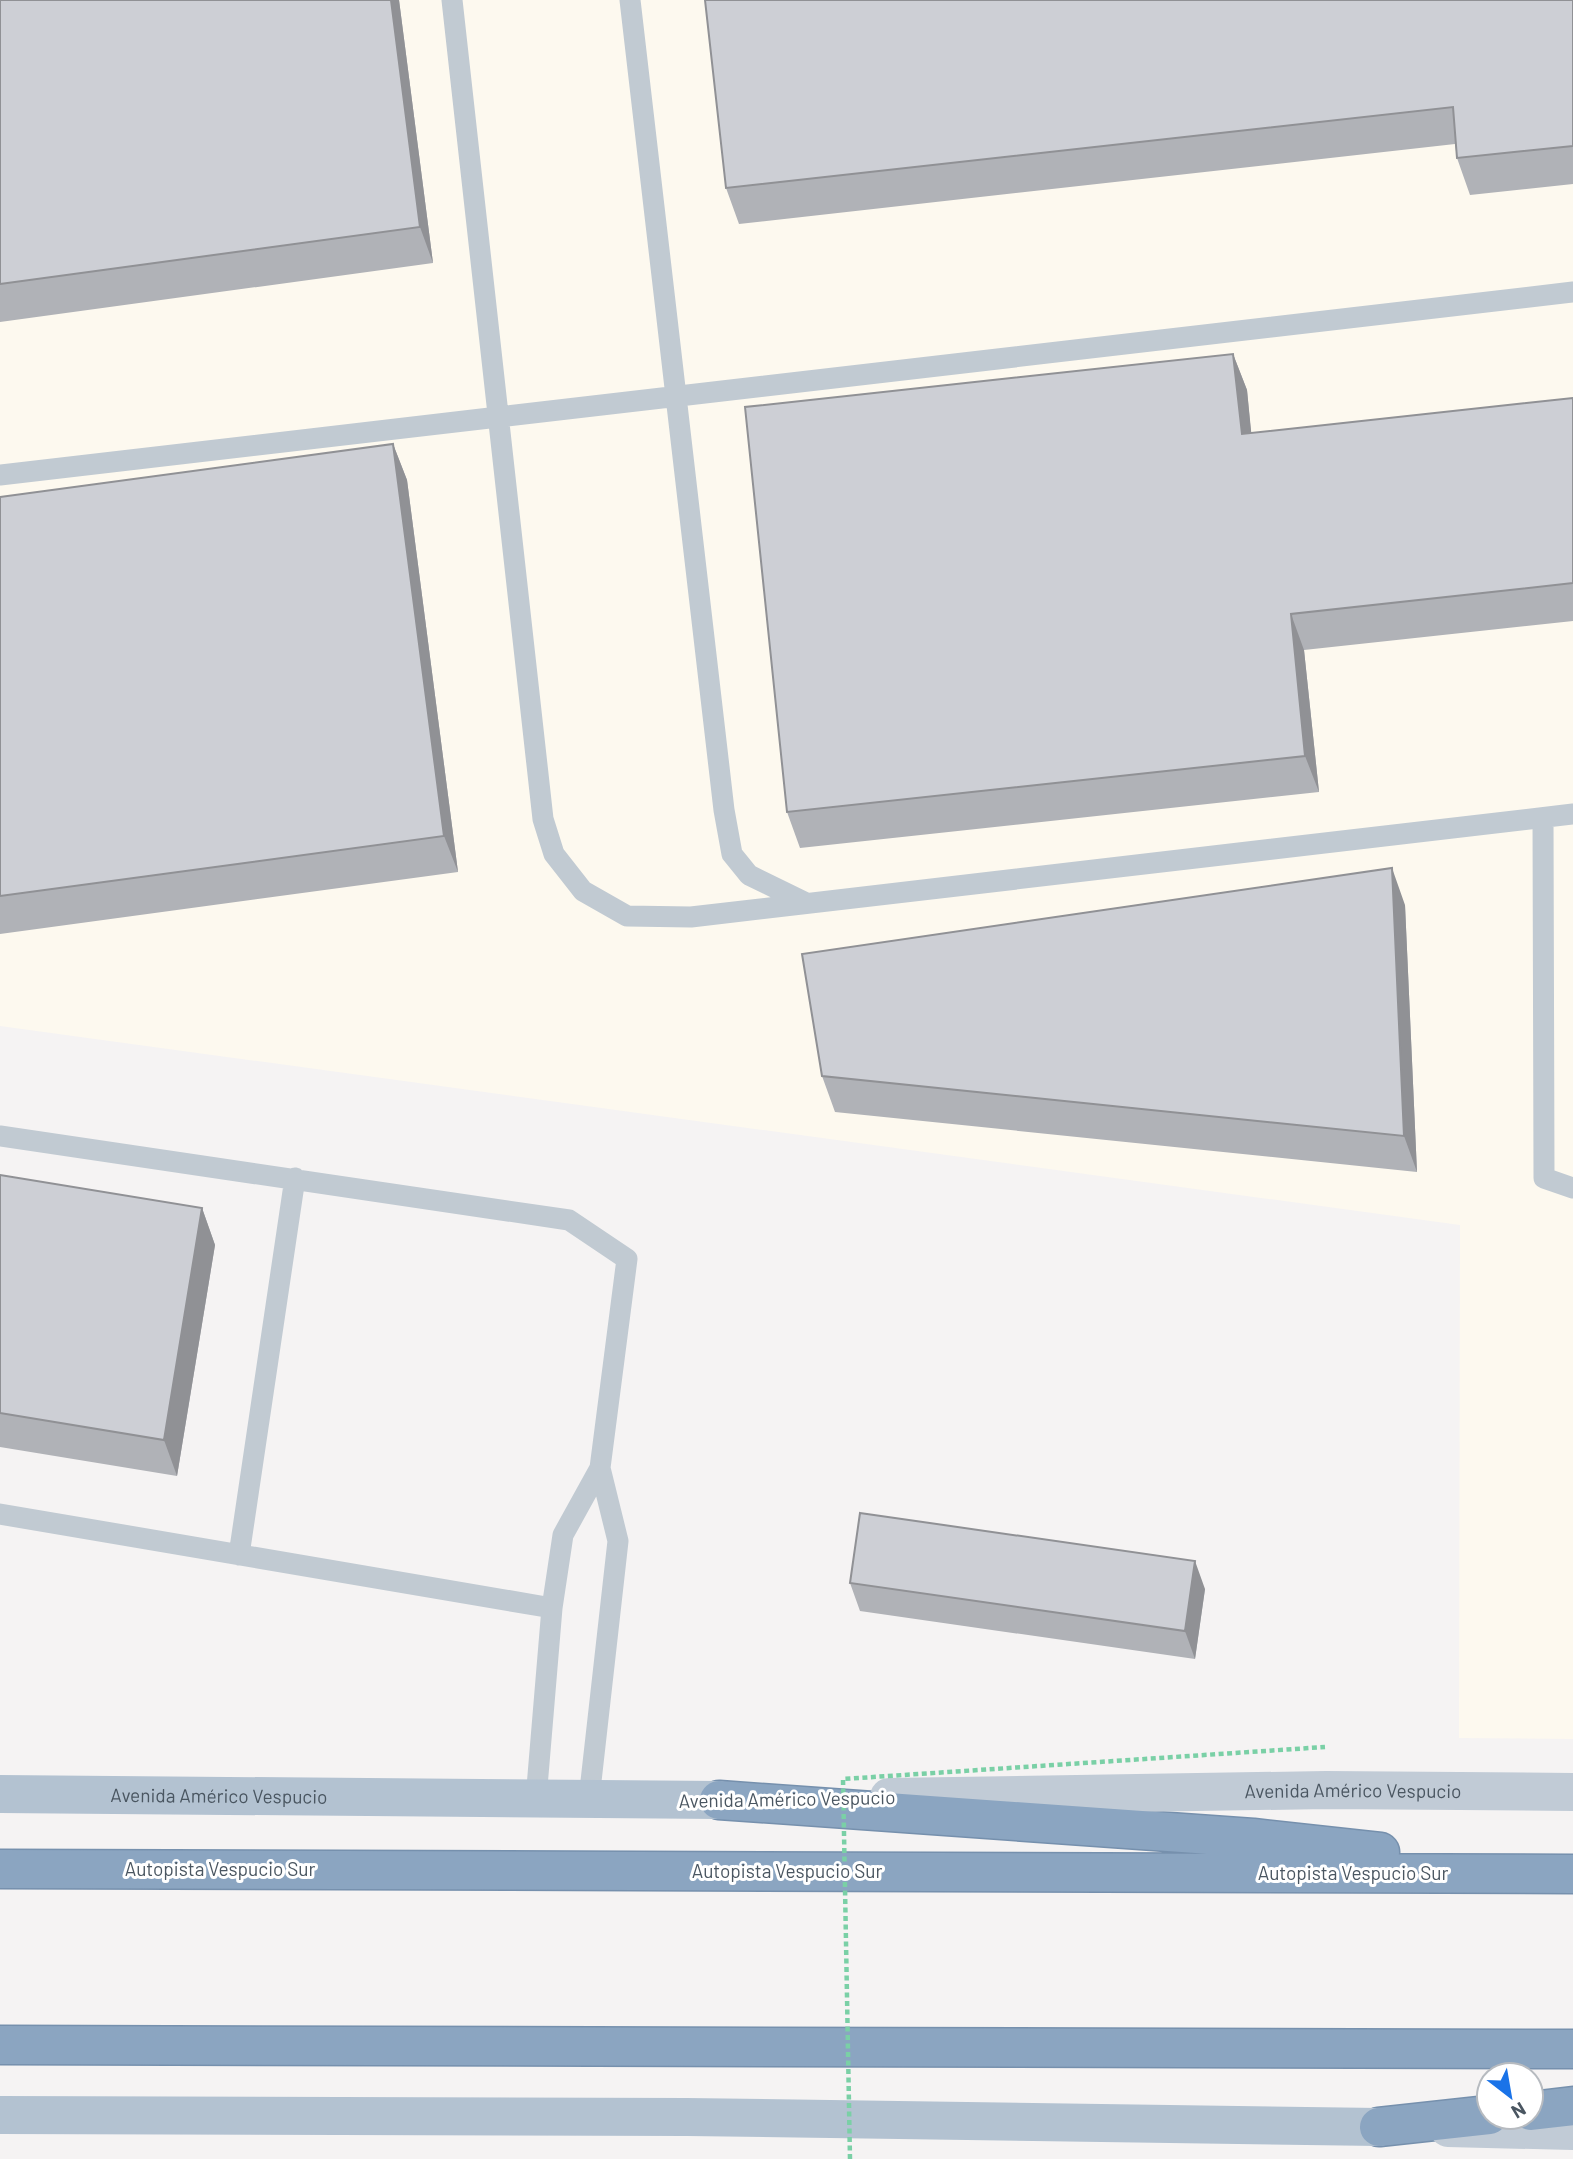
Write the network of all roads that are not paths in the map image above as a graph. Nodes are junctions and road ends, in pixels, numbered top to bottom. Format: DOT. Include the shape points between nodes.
graph roads {
  1 [pos="452,0"];
  2 [pos="630,0"];
  3 [pos="1573,292"];
  4 [pos="676,396"];
  5 [pos="499,416"];
  6 [pos="0,475"];
  7 [pos="1573,814"];
  8 [pos="1543,818"];
  9 [pos="808,904"];
  10 [pos="0,1136"];
  11 [pos="295,1178"];
  12 [pos="1573,1188"];
  13 [pos="600,1468"];
  14 [pos="0,1514"];
  15 [pos="239,1555"];
  16 [pos="552,1608"];
  17 [pos="1573,1792"];
  18 [pos="0,1794"];
  19 [pos="536,1799"];
  20 [pos="589,1799"];
  21 [pos="719,1800"];
  22 [pos="0,1869"];
  23 [pos="1570,1874"];
  24 [pos="0,2045"];
  25 [pos="1573,2049"];
  26 [pos="1573,2106"];
  27 [pos="1545,2109"];
  28 [pos="0,2115"];
  29 [pos="1475,2117"];
  30 [pos="1380,2127"];
  31 [pos="1573,2131"];
  1 -- 5 [label="lane"];
  2 -- 4 [label="lane"];
  3 -- 4 [label="lane"];
  4 -- 5 [label="lane"];
  4 -- 9 [label="lane" via="732,854 749,876"];
  5 -- 6 [label="lane"];
  5 -- 9 [label="lane" via="543,819 554,855 583,891 627,916 691,917"];
  7 -- 8 [label="lane"];
  8 -- 9 [label="lane"];
  8 -- 12 [label="lane" via="1544,1178"];
  10 -- 11 [label="lane"];
  11 -- 13 [label="lane" via="569,1220 627,1259"];
  11 -- 15 [label="lane"];
  13 -- 16 [label="lane" via="563,1535"];
  13 -- 20 [label="lane" via="618,1541"];
  14 -- 15 [label="lane"];
  15 -- 16 [label="lane"];
  16 -- 19 [label="lane"];
  17 -- 21 [label="main road, Avenida Américo Vespucio" via="1326,1790"];
  18 -- 19 [label="main road, Avenida Américo Vespucio"];
  19 -- 20 [label="main road, Avenida Américo Vespucio"];
  20 -- 21 [label="main road, Avenida Américo Vespucio"];
  21 -- 23 [label="highway" via="1253,1838"];
  22 -- 23 [label="highway, Autopista Vespucio Sur"];
  24 -- 25 [label="highway"];
  26 -- 27 [label="highway"];
  28 -- 30 [label="main road" via="687,2117"];
  29 -- 30 [label="highway"];
  30 -- 31 [label="main road"];
}
